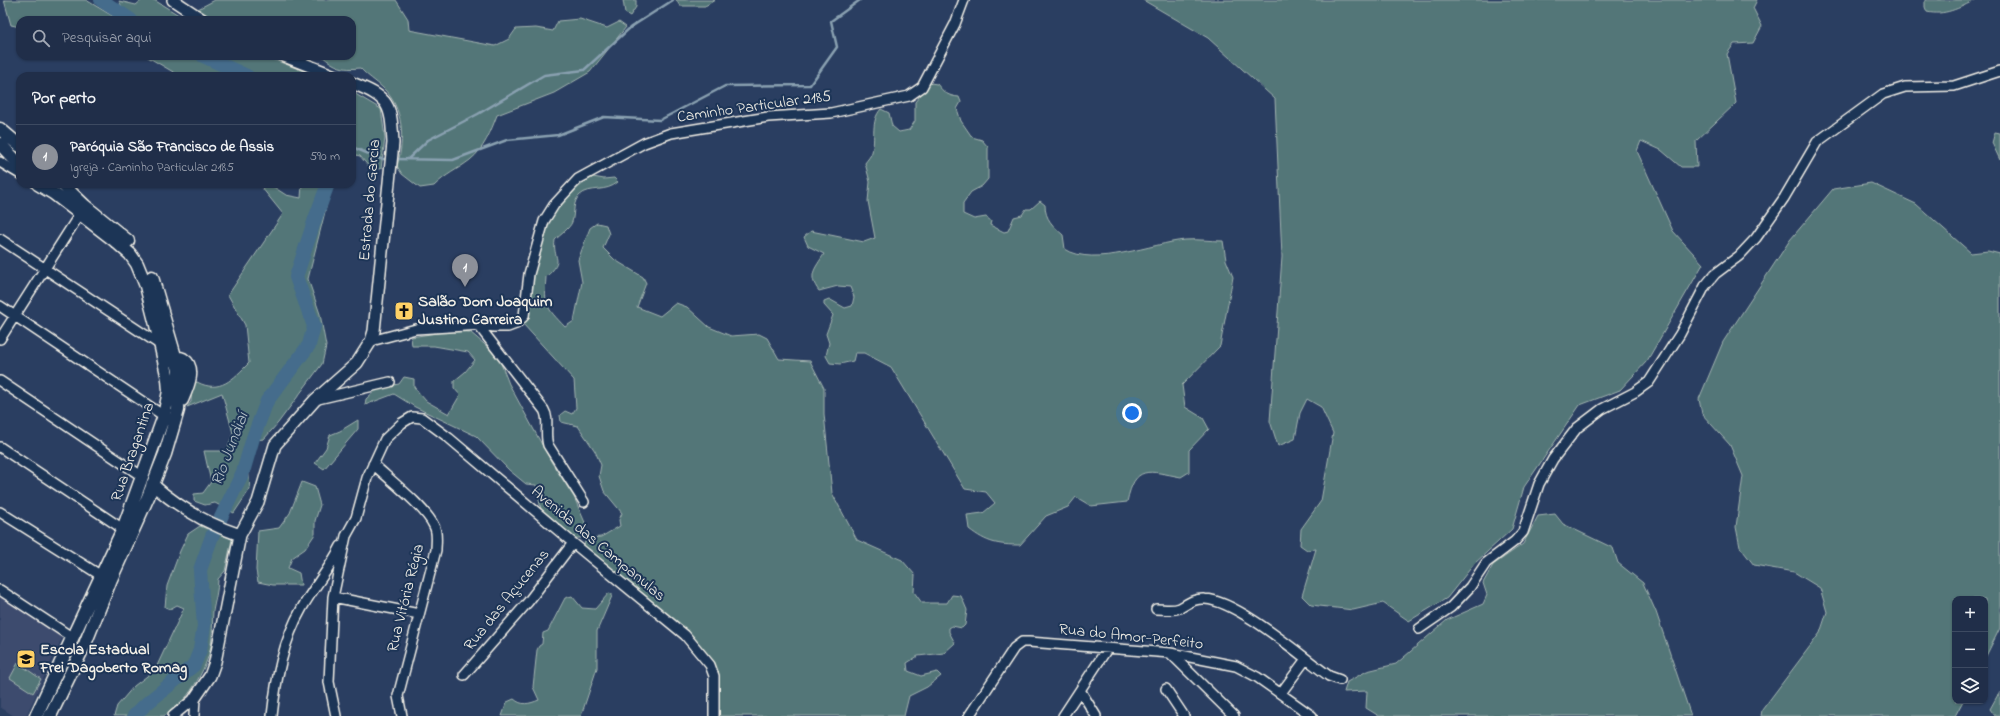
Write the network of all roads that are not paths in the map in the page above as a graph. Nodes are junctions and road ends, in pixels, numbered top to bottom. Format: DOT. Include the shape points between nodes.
graph roads {
  1 [pos="964,0"];
  2 [pos="178,2"];
  3 [pos="197,16"];
  4 [pos="294,60"];
  5 [pos="2000,71"];
  6 [pos="325,72"];
  7 [pos="356,85"];
  8 [pos="0,128"];
  9 [pos="16,143"];
  10 [pos="2,150"];
  11 [pos="16,161"];
  12 [pos="0,162"];
  13 [pos="16,172"];
  14 [pos="45,188"];
  15 [pos="65,188"];
  16 [pos="83,210"];
  17 [pos="0,239"];
  18 [pos="45,267"];
  19 [pos="0,306"];
  20 [pos="15,316"];
  21 [pos="478,325"];
  22 [pos="162,327"];
  23 [pos="0,339"];
  24 [pos="371,341"];
  25 [pos="162,346"];
  26 [pos="170,360"];
  27 [pos="0,381"];
  28 [pos="390,382"];
  29 [pos="315,400"];
  30 [pos="164,416"];
  31 [pos="0,446"];
  32 [pos="373,464"];
  33 [pos="148,487"];
  34 [pos="584,502"];
  35 [pos="0,512"];
  36 [pos="123,529"];
  37 [pos="240,535"];
  38 [pos="346,536"];
  39 [pos="573,543"];
  40 [pos="100,575"];
  41 [pos="0,590"];
  42 [pos="333,597"];
  43 [pos="1156,609"];
  44 [pos="419,614"];
  45 [pos="1419,629"];
  46 [pos="73,638"];
  47 [pos="1107,649"];
  48 [pos="1170,653"];
  49 [pos="1306,659"];
  50 [pos="464,675"];
  51 [pos="1340,680"];
  52 [pos="1166,689"];
  53 [pos="1080,690"];
  54 [pos="1280,693"];
  55 [pos="195,698"];
  56 [pos="36,716"];
  57 [pos="50,716"];
  58 [pos="173,716"];
  59 [pos="194,716"];
  60 [pos="272,716"];
  61 [pos="336,716"];
  62 [pos="402,716"];
  63 [pos="714,716"];
  64 [pos="969,716"];
  65 [pos="1063,716"];
  66 [pos="1096,716"];
  67 [pos="1184,716"];
  68 [pos="1234,716"];
  69 [pos="1312,716"];
  1 -- 21 [label="street, Caminho Particular 2185" via="922,87 909,96 831,113 768,117 671,133 644,143 578,179 554,205 544,221 529,274 524,316 516,324 508,327"];
  2 -- 3 [label="street"];
  4 -- 6 [label="street"];
  5 -- 45 [label="street" via="1954,86 1905,87 1883,94 1817,142 1784,198 1756,238 1707,283 1680,334 1649,382 1602,409 1577,428 1539,484 1523,532 1486,563 1470,587 1452,607"];
  7 -- 24 [label="street, Estrada do Garcia" via="381,96 391,113 393,143"];
  8 -- 9 [label="main road"];
  9 -- 10 [label="main road"];
  10 -- 11 [label="main road"];
  12 -- 13 [label="street"];
  14 -- 16 [label="main road"];
  15 -- 16 [label="main road"];
  16 -- 18 [label="street"];
  16 -- 22 [label="main road" via="128,241 143,259 154,282"];
  17 -- 18 [label="street"];
  18 -- 20 [label="street"];
  18 -- 25 [label="street"];
  19 -- 20 [label="street"];
  20 -- 23 [label="street"];
  20 -- 30 [label="street"];
  21 -- 24 [label="street" via="416,330"];
  21 -- 34 [label="street" via="544,410 547,418 545,434 548,445"];
  22 -- 25 [label="main road, Rua Bragantina"];
  22 -- 26 [label="main road"];
  24 -- 29 [label="street" via="357,363"];
  25 -- 26 [label="main road, Rua Bragantina"];
  26 -- 30 [label="main road, Rua Bragantina" via="169,391"];
  26 -- 33 [label="main road" via="179,382 178,410 165,454"];
  27 -- 33 [label="street"];
  28 -- 29 [label="street"];
  29 -- 37 [label="street" via="275,445 258,502"];
  30 -- 33 [label="main road, Rua Bragantina"];
  31 -- 36 [label="street"];
  32 -- 38 [label="street" via="356,518"];
  32 -- 39 [label="street, Avenida das Campanulas" via="385,439 402,422 412,417 422,418"];
  32 -- 44 [label="street, Rua Vitória Régia" via="421,509 434,525 436,550"];
  33 -- 36 [label="main road, Rua Bragantina"];
  33 -- 37 [label="street" via="203,520"];
  33 -- 57 [label="main road, Rua Bragantina" via="85,644"];
  35 -- 40 [label="street"];
  36 -- 40 [label="main road, Rua Bragantina"];
  37 -- 55 [label="street" via="215,662 210,676"];
  38 -- 42 [label="street"];
  38 -- 60 [label="street" via="290,632 279,667"];
  39 -- 50 [label="street, Rua das Açucenas" via="528,602"];
  39 -- 63 [label="street, Avenida das Campanulas" via="685,635 701,652 714,676"];
  40 -- 46 [label="main road, Rua Bragantina"];
  41 -- 46 [label="street"];
  42 -- 44 [label="street"];
  42 -- 61 [label="street" via="329,682"];
  43 -- 49 [label="street" via="1179,608 1200,598 1225,603 1255,621"];
  44 -- 62 [label="street, Rua Vitória Régia" via="398,696"];
  46 -- 56 [label="main road, Rua Bragantina"];
  47 -- 48 [label="street, Rua do Amor-Perfeito"];
  47 -- 53 [label="street"];
  47 -- 64 [label="street, Rua do Amor-Perfeito" via="1022,642 1014,648"];
  48 -- 54 [label="street, Rua do Amor-Perfeito" via="1236,666"];
  48 -- 68 [label="street"];
  49 -- 51 [label="street" via="1329,676"];
  49 -- 54 [label="street"];
  52 -- 67 [label="street"];
  53 -- 65 [label="street"];
  53 -- 66 [label="street"];
  54 -- 69 [label="street, Rua do Amor-Perfeito"];
  55 -- 58 [label="street"];
  55 -- 59 [label="street"];
}
